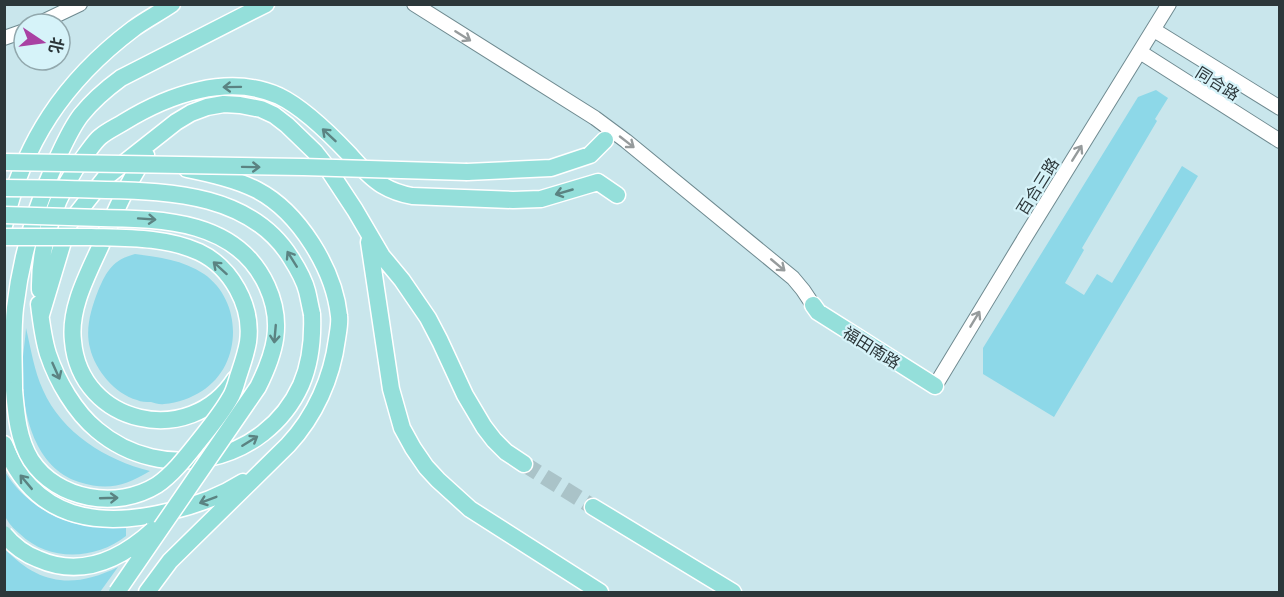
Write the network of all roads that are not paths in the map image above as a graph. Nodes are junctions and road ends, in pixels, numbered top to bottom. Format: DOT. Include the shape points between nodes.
graph roads {
  1 [pos="80,4"];
  2 [pos="172,4"];
  3 [pos="266,4"];
  4 [pos="414,4"];
  5 [pos="1169,4"];
  6 [pos="63,12"];
  7 [pos="1154,30"];
  8 [pos="1140,52"];
  9 [pos="1280,110"];
  10 [pos="176,122"];
  11 [pos="1267,133"];
  12 [pos="605,140"];
  13 [pos="1280,141"];
  14 [pos="4,162"];
  15 [pos="151,164"];
  16 [pos="4,188"];
  17 [pos="617,195"];
  18 [pos="36,214"];
  19 [pos="4,215"];
  20 [pos="4,226"];
  21 [pos="365,227"];
  22 [pos="4,237"];
  23 [pos="813,305"];
  24 [pos="40,315"];
  25 [pos="244,359"];
  26 [pos="935,386"];
  27 [pos="314,409"];
  28 [pos="4,444"];
  29 [pos="524,465"];
  30 [pos="177,506"];
  31 [pos="593,507"];
  32 [pos="4,534"];
  33 [pos="117,592"];
  34 [pos="147,592"];
  35 [pos="600,592"];
  36 [pos="733,592"];
  1 -- 6 [label="street"];
  2 -- 20 [label="main road" via="133,28 57,104 20,172"];
  3 -- 18 [label="main road" via="139,68 105,90 80,117 61,150"];
  4 -- 23 [label="street, one-way" via="611,130 793,278"];
  5 -- 7 [label="street, 百合三路"];
  7 -- 8 [label="street, 百合三路"];
  7 -- 9 [label="street, 同合路"];
  8 -- 11 [label="street, 同合路"];
  26 -- 8 [label="street, 百合三路, one-way"];
  9 -- 11 [label="street"];
  10 -- 21 [label="main road" via="207,107 224,104 261,109 274,115 326,166"];
  10 -- 24 [label="main road" via="105,178 68,225"];
  10 -- 25 [label="main road, bridge" via="135,173 85,280 73,319 76,358 82,373 106,402 123,413 157,421 174,420 205,409 234,380"];
  11 -- 13 [label="street, 同合路"];
  15 -- 12 [label="main road, one-way, bridge" via="467,172 551,168 590,155"];
  14 -- 15 [label="main road, bridge"];
  15 -- 27 [label="main road, bridge" via="239,182 277,204 308,238 333,289 339,317 335,357"];
  24 -- 16 [label="main road, one-way, bridge" via="48,354 79,412 95,429 134,453 173,461 224,455 268,429 301,386 313,334 307,290 299,271 274,236 240,212 166,193"];
  17 -- 24 [label="main road, one-way" via="598,182 541,199 412,196 396,192 372,178 324,129 288,101 249,88 203,89 178,95 133,116 100,137 82,159 56,205 48,230"];
  18 -- 24 [label="main road" via="34,263"];
  18 -- 25 [label="main road, one-way, bridge" via="15,309 14,390 23,443 40,472 53,483 84,496 113,498 139,493 157,484 203,436 231,396"];
  19 -- 30 [label="main road, one-way, bridge" via="137,218 186,224 232,244 264,279 276,313 273,350 267,368 248,403"];
  21 -- 29 [label="main road" via="428,318 484,427"];
  21 -- 35 [label="main road" via="394,403 417,454 470,509"];
  25 -- 22 [label="main road, one-way, bridge" via="248,325 241,297 229,276 200,253 142,239"];
  23 -- 26 [label="main road, 福田南路" via="818,312"];
  27 -- 28 [label="main road, one-way" via="268,463 231,490 189,507 135,519 86,517 45,500 19,473"];
  27 -- 34 [label="main road" via="300,433 170,561"];
  30 -- 32 [label="main road, bridge" via="137,543 93,565 62,567 47,563 19,549"];
  30 -- 33 [label="main road, bridge"];
  31 -- 36 [label="main road"];
}
